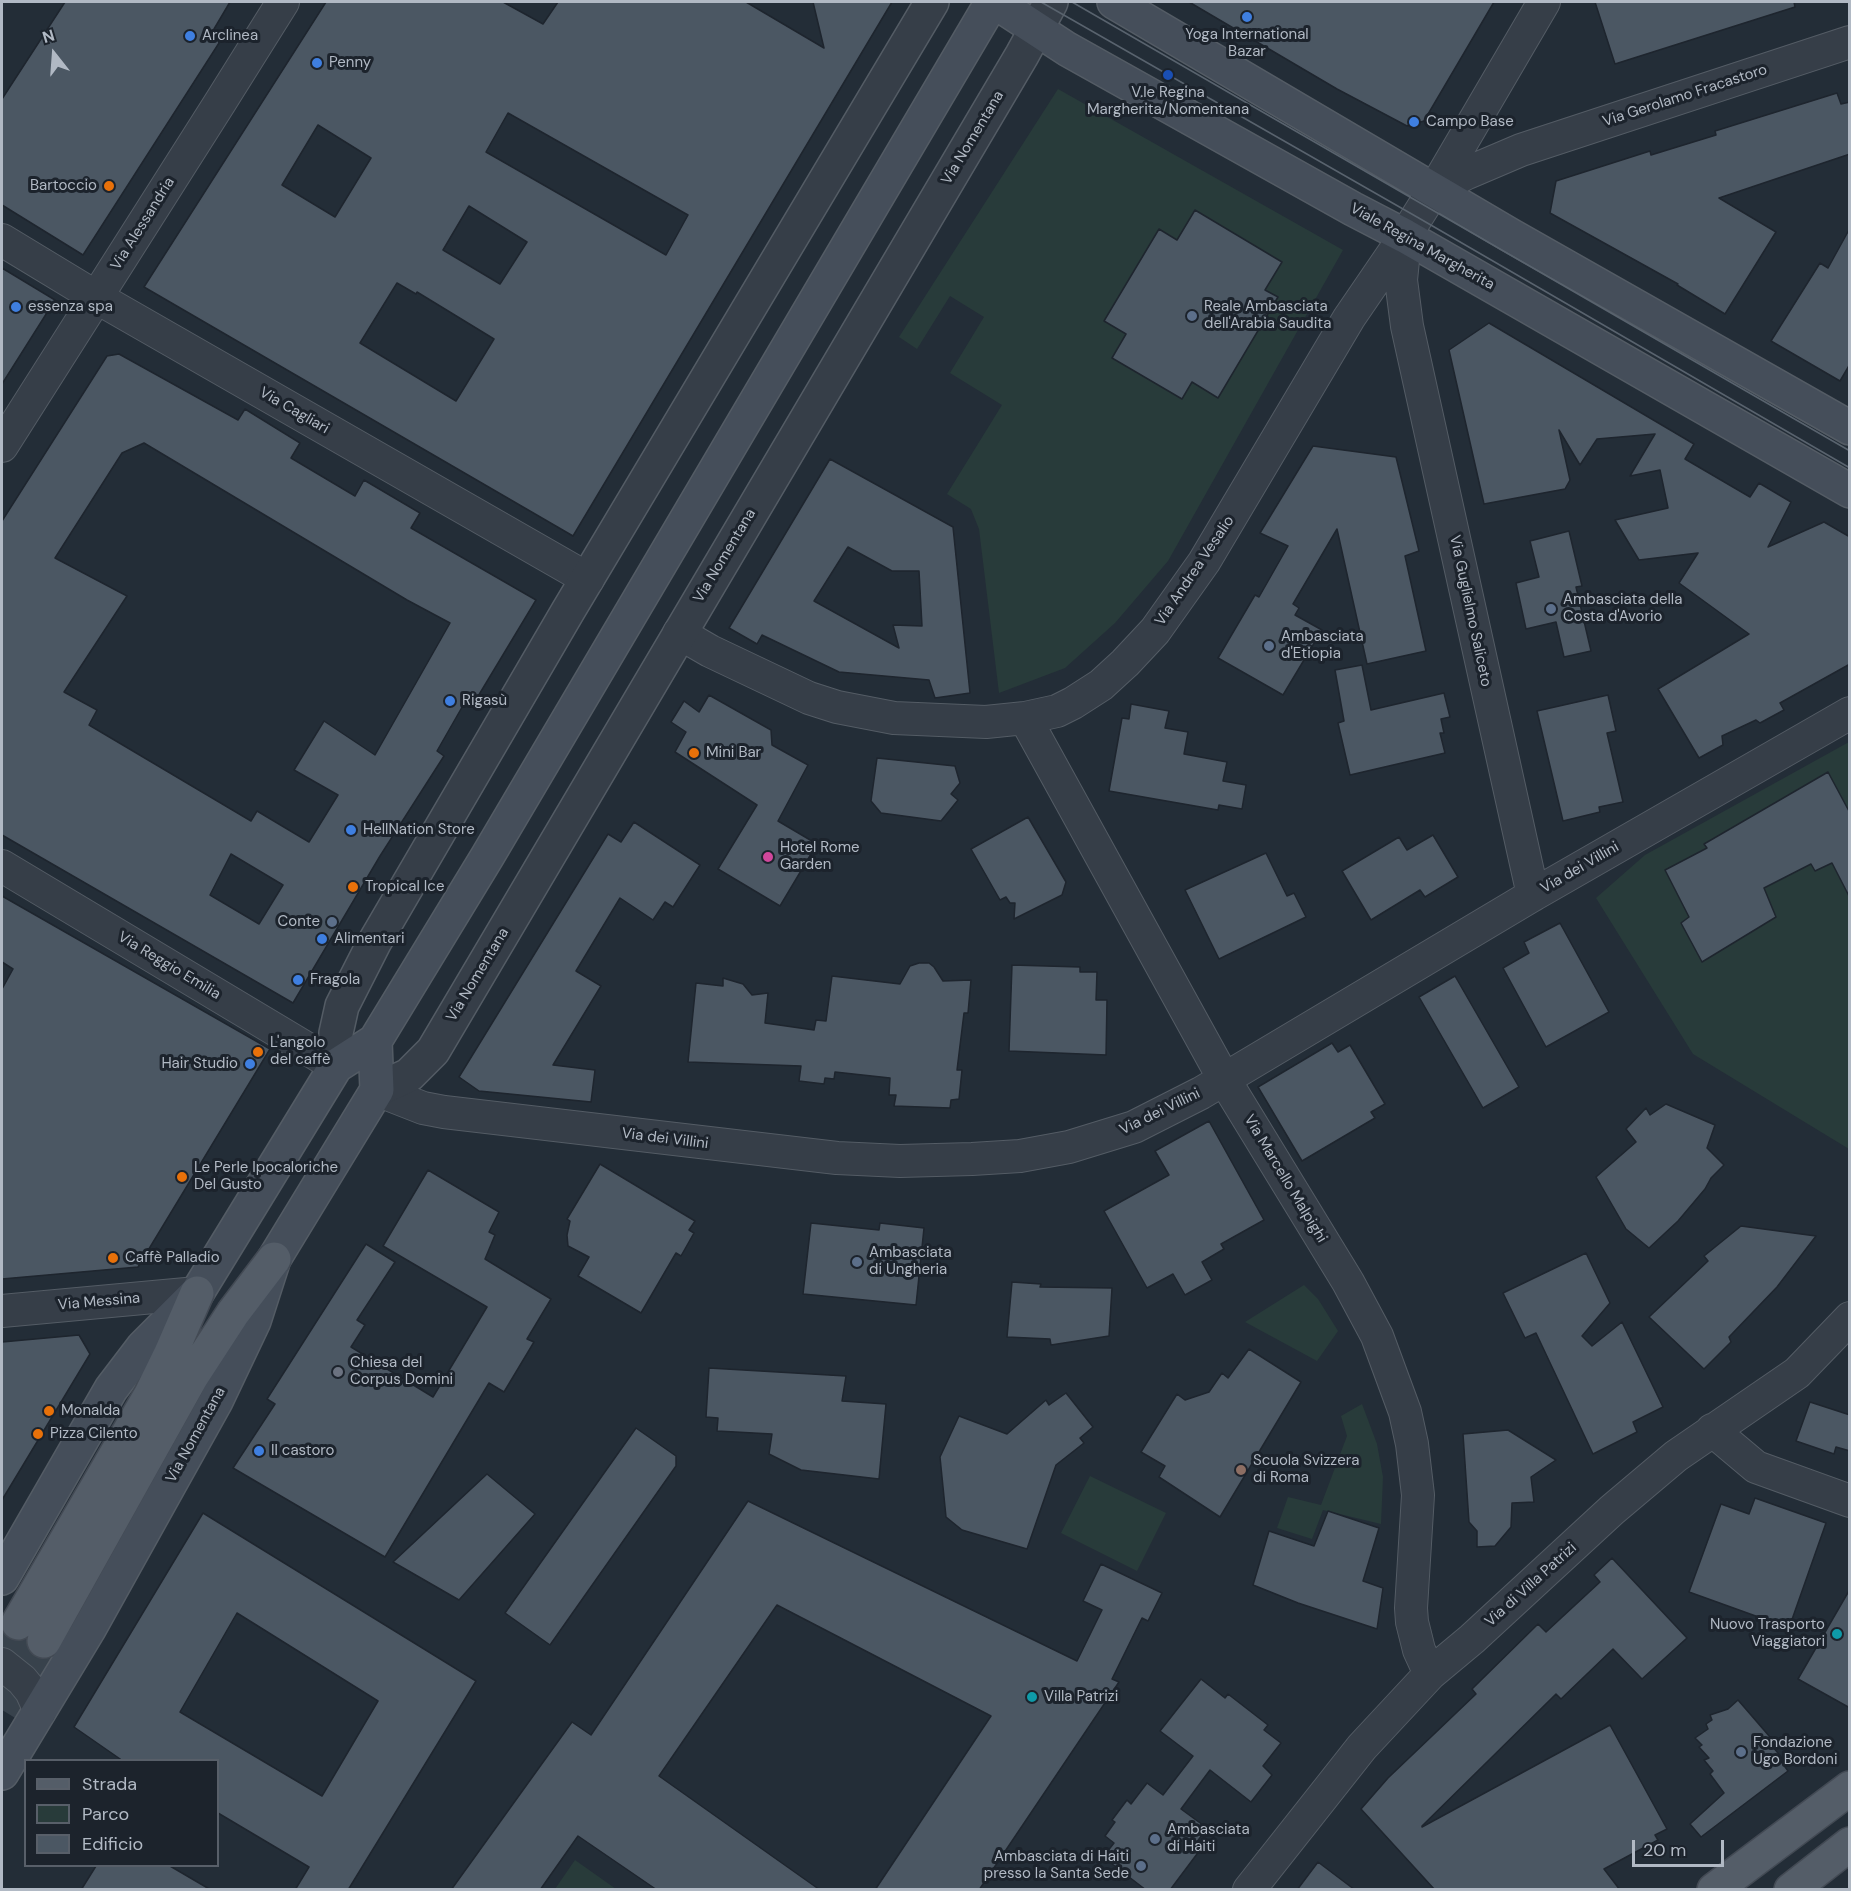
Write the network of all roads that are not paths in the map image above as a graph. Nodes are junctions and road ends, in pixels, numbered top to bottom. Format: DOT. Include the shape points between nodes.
graph roads {
  1 [pos="283,2"];
  2 [pos="932,2"];
  3 [pos="993,2"];
  4 [pos="1051,2"];
  5 [pos="1114,2"];
  6 [pos="1544,2"];
  7 [pos="1036,30"];
  8 [pos="1850,42"];
  9 [pos="1480,113"];
  10 [pos="1521,150"];
  11 [pos="1434,190"];
  12 [pos="1405,236"];
  13 [pos="2,240"];
  14 [pos="96,297"];
  15 [pos="1850,428"];
  16 [pos="2,446"];
  17 [pos="1850,491"];
  18 [pos="588,579"];
  19 [pos="679,633"];
  20 [pos="1850,713"];
  21 [pos="1025,718"];
  22 [pos="2,866"];
  23 [pos="1533,896"];
  24 [pos="375,1041"];
  25 [pos="336,1066"];
  26 [pos="1224,1079"];
  27 [pos="378,1090"];
  28 [pos="274,1258"];
  29 [pos="196,1293"];
  30 [pos="2,1311"];
  31 [pos="1850,1318"];
  32 [pos="1712,1430"];
  33 [pos="1850,1501"];
  34 [pos="2,1578"];
  35 [pos="2,1664"];
  36 [pos="1430,1674"];
  37 [pos="40,1711"];
  38 [pos="2,1773"];
  39 [pos="1850,1788"];
  40 [pos="1850,1844"];
  41 [pos="1249,1890"];
  42 [pos="1714,1890"];
  43 [pos="1791,1890"];
  1 -- 14 [label="street, Via Alessandria"];
  2 -- 18 [label="street"];
  3 -- 7 [label="main road, Viale Regina Margherita"];
  3 -- 24 [label="main road"];
  4 -- 7 [label="street, Via Nomentana"];
  5 -- 11 [label="main road"];
  6 -- 9 [label="street, Via Andrea Vesalio"];
  7 -- 12 [label="main road, Viale Regina Margherita"];
  7 -- 19 [label="street, Via Nomentana"];
  8 -- 10 [label="street, Via Gerolamo Fracastoro"];
  9 -- 10 [label="street"];
  9 -- 11 [label="street, Via Andrea Vesalio"];
  10 -- 11 [label="street, Via Gerolamo Fracastoro"];
  11 -- 12 [label="street, Via Andrea Vesalio"];
  11 -- 15 [label="main road"];
  12 -- 17 [label="main road, Viale Regina Margherita"];
  12 -- 21 [label="street, Via Andrea Vesalio" via="1356,307 1204,562 1155,631 1114,674 1087,694 1057,711"];
  12 -- 23 [label="street, Via Guglielmo Saliceto" via="1401,280 1407,326"];
  13 -- 14 [label="street, Via Cagliari"];
  14 -- 16 [label="street, Via Alessandria"];
  14 -- 18 [label="street, Via Cagliari"];
  18 -- 25 [label="street" via="347,993 336,1033"];
  19 -- 21 [label="street, Via Andrea Vesalio" via="774,683 837,707 915,719 986,722"];
  19 -- 27 [label="street, Via Nomentana" via="433,1051 409,1075"];
  20 -- 23 [label="street, Via dei Villini"];
  21 -- 26 [label="street, Via Marcello Malpighi"];
  22 -- 25 [label="street, Via Reggio Emilia"];
  23 -- 26 [label="street, Via dei Villini"];
  24 -- 25 [label="main road"];
  24 -- 27 [label="main road"];
  25 -- 29 [label="main road"];
  26 -- 27 [label="street, Via dei Villini" via="1150,1120 1090,1142 1020,1156 922,1161 813,1156 462,1115 423,1108"];
  26 -- 36 [label="street, Via Marcello Malpighi" via="1348,1282 1377,1336 1397,1389 1412,1444 1418,1495 1412,1622"];
  27 -- 28 [label="main road, Via Nomentana"];
  28 -- 29 [label="main road" via="192,1376 31,1632 171,1353"];
  28 -- 37 [label="main road, Via Nomentana" via="254,1321 220,1393 90,1629"];
  29 -- 30 [label="street, Via Messina"];
  29 -- 34 [label="main road" via="143,1347 111,1389"];
  31 -- 32 [label="street, Via di Villa Patrizi" via="1797,1373"];
  32 -- 33 [label="street" via="1756,1467"];
  32 -- 36 [label="street, Via di Villa Patrizi" via="1612,1510"];
  35 -- 37 [label="street" via="31,1691"];
  36 -- 41 [label="street, Via di Villa Patrizi" via="1362,1747"];
  37 -- 38 [label="main road, Via Nomentana"];
  39 -- 42 [label="main road"];
  40 -- 43 [label="main road"];
}
